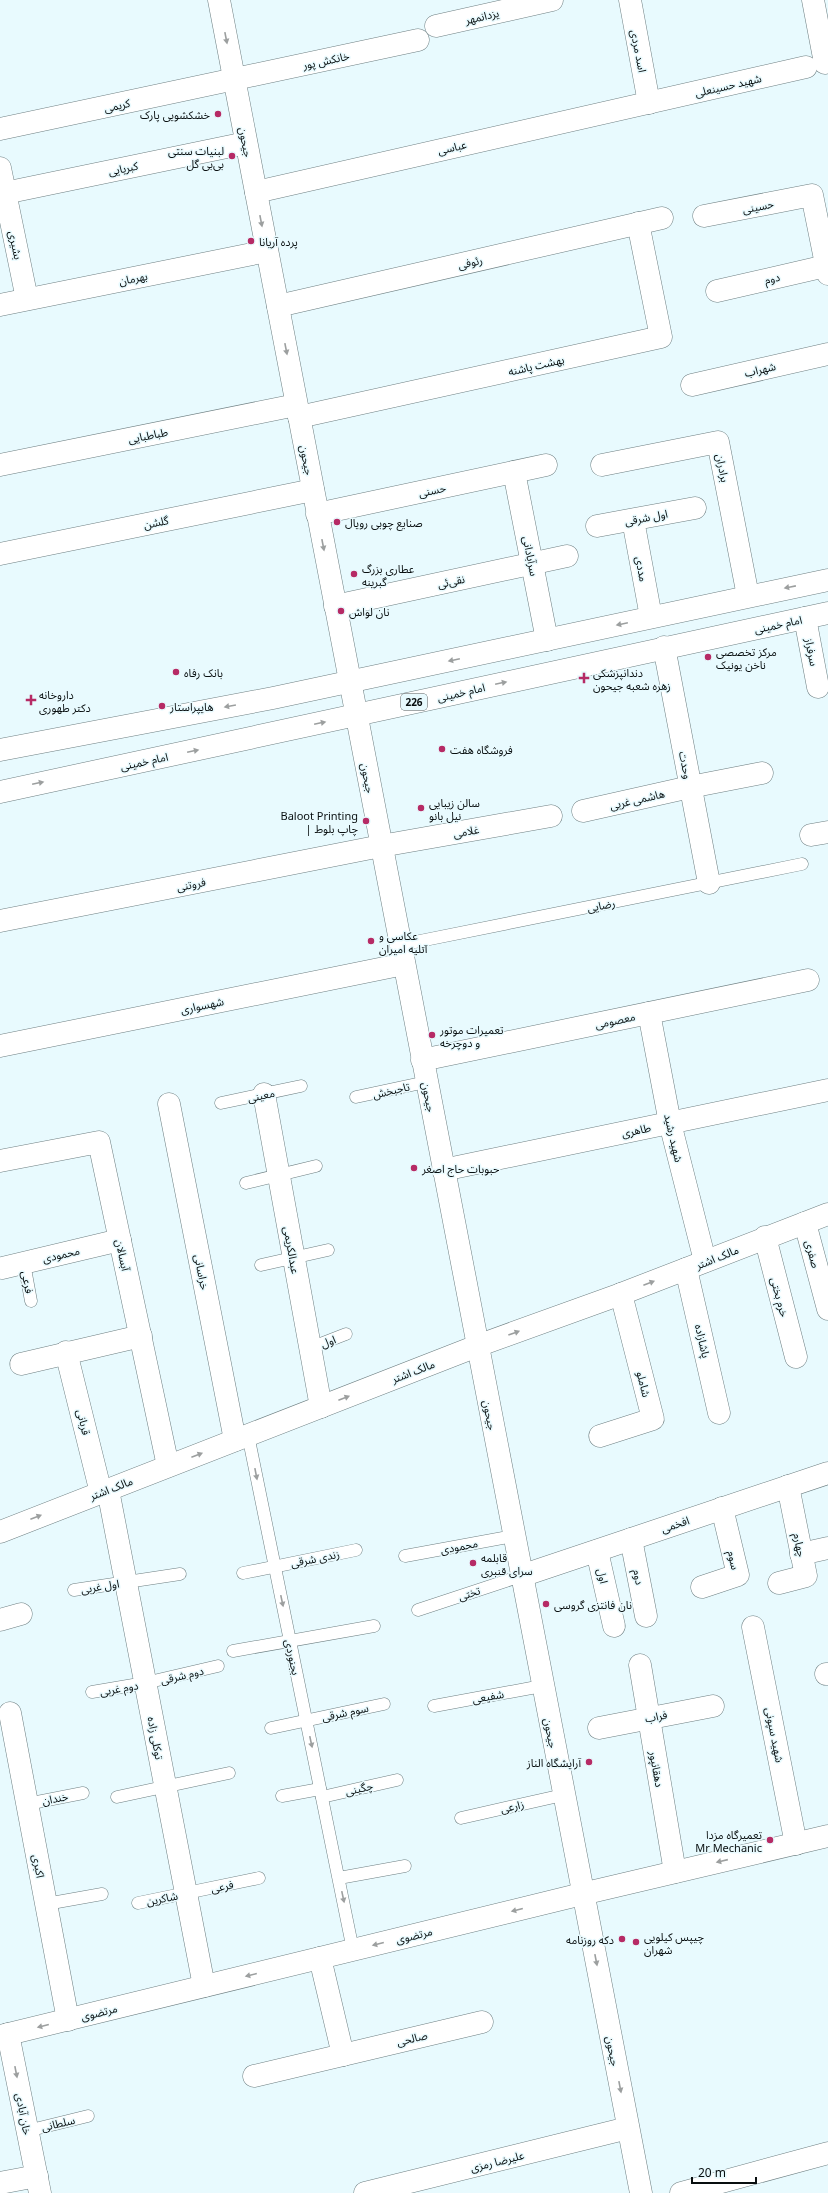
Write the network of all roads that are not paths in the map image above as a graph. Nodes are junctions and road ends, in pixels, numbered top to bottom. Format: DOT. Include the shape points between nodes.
graph roads {
  1 [pos="219,0"];
  2 [pos="552,0"];
  3 [pos="630,0"];
  4 [pos="813,0"];
  5 [pos="436,26"];
  6 [pos="418,40"];
  7 [pos="820,64"];
  8 [pos="234,80"];
  9 [pos="649,103"];
  10 [pos="0,129"];
  11 [pos="246,142"];
  12 [pos="0,168"];
  13 [pos="256,192"];
  14 [pos="3,193"];
  15 [pos="704,216"];
  16 [pos="662,218"];
  17 [pos="638,223"];
  18 [pos="267,251"];
  19 [pos="827,270"];
  20 [pos="717,291"];
  21 [pos="28,299"];
  22 [pos="0,305"];
  23 [pos="278,306"];
  24 [pos="828,354"];
  25 [pos="692,385"];
  26 [pos="298,411"];
  27 [pos="609,464"];
  28 [pos="0,465"];
  29 [pos="546,465"];
  30 [pos="514,472"];
  31 [pos="313,490"];
  32 [pos="695,508"];
  33 [pos="317,514"];
  34 [pos="633,520"];
  35 [pos="597,526"];
  36 [pos="0,554"];
  37 [pos="567,556"];
  38 [pos="532,563"];
  39 [pos="828,580"];
  40 [pos="748,596"];
  41 [pos="335,606"];
  42 [pos="828,613"];
  43 [pos="651,618"];
  44 [pos="805,618"];
  45 [pos="547,640"];
  46 [pos="664,647"];
  47 [pos="350,682"];
  48 [pos="818,687"];
  49 [pos="256,701"];
  50 [pos="356,716"];
  51 [pos="261,736"];
  52 [pos="0,750"];
  53 [pos="762,773"];
  54 [pos="690,787"];
  55 [pos="0,792"];
  56 [pos="583,811"];
  57 [pos="551,816"];
  58 [pos="381,846"];
  59 [pos="802,864"];
  60 [pos="709,883"];
  61 [pos="0,921"];
  62 [pos="402,955"];
  63 [pos="808,980"];
  64 [pos="649,1013"];
  65 [pos="0,1046"];
  66 [pos="422,1060"];
  67 [pos="426,1082"];
  68 [pos="301,1086"];
  69 [pos="828,1090"];
  70 [pos="264,1094"];
  71 [pos="356,1097"];
  72 [pos="221,1103"];
  73 [pos="170,1104"];
  74 [pos="670,1123"];
  75 [pos="0,1161"];
  76 [pos="316,1166"];
  77 [pos="443,1170"];
  78 [pos="279,1176"];
  79 [pos="246,1183"];
  80 [pos="828,1214"];
  81 [pos="805,1223"];
  82 [pos="765,1237"];
  83 [pos="120,1240"];
  84 [pos="328,1250"];
  85 [pos="294,1257"];
  86 [pos="24,1263"];
  87 [pos="261,1264"];
  88 [pos="695,1265"];
  89 [pos="2,1268"];
  90 [pos="621,1294"];
  91 [pos="31,1301"];
  92 [pos="828,1309"];
  93 [pos="346,1334"];
  94 [pos="141,1336"];
  95 [pos="477,1346"];
  96 [pos="310,1348"];
  97 [pos="66,1352"];
  98 [pos="796,1356"];
  99 [pos="21,1364"];
  100 [pos="321,1407"];
  101 [pos="720,1413"];
  102 [pos="600,1436"];
  103 [pos="242,1438"];
  104 [pos="168,1466"];
  105 [pos="828,1472"];
  106 [pos="788,1486"];
  107 [pos="104,1491"];
  108 [pos="722,1508"];
  109 [pos="0,1532"];
  110 [pos="513,1536"];
  111 [pos="631,1539"];
  112 [pos="828,1548"];
  113 [pos="356,1550"];
  114 [pos="597,1551"];
  115 [pos="801,1554"];
  116 [pos="405,1556"];
  117 [pos="275,1566"];
  118 [pos="243,1573"];
  119 [pos="180,1574"];
  120 [pos="521,1576"];
  121 [pos="126,1582"];
  122 [pos="779,1583"];
  123 [pos="702,1586"];
  124 [pos="74,1590"];
  125 [pos="418,1610"];
  126 [pos="21,1614"];
  127 [pos="646,1616"];
  128 [pos="0,1620"];
  129 [pos="374,1626"];
  130 [pos="614,1626"];
  131 [pos="753,1627"];
  132 [pos="290,1642"];
  133 [pos="233,1651"];
  134 [pos="640,1665"];
  135 [pos="218,1666"];
  136 [pos="146,1683"];
  137 [pos="542,1686"];
  138 [pos="92,1692"];
  139 [pos="384,1704"];
  140 [pos="434,1706"];
  141 [pos="713,1706"];
  142 [pos="10,1713"];
  143 [pos="649,1718"];
  144 [pos="306,1721"];
  145 [pos="271,1728"];
  146 [pos="598,1728"];
  147 [pos="229,1773"];
  148 [pos="397,1780"];
  149 [pos="166,1787"];
  150 [pos="83,1793"];
  151 [pos="321,1793"];
  152 [pos="563,1795"];
  153 [pos="282,1796"];
  154 [pos="117,1797"];
  155 [pos="27,1804"];
  156 [pos="461,1818"];
  157 [pos="828,1836"];
  158 [pos="796,1844"];
  159 [pos="405,1866"];
  160 [pos="675,1872"];
  161 [pos="259,1878"];
  162 [pos="339,1878"];
  163 [pos="102,1894"];
  164 [pos="186,1894"];
  165 [pos="582,1894"];
  166 [pos="138,1903"];
  167 [pos="46,1904"];
  168 [pos="354,1950"];
  169 [pos="320,1958"];
  170 [pos="204,1986"];
  171 [pos="68,2020"];
  172 [pos="482,2022"];
  173 [pos="4,2035"];
  174 [pos="343,2055"];
  175 [pos="254,2076"];
  176 [pos="88,2116"];
  177 [pos="628,2128"];
  178 [pos="27,2131"];
  179 [pos="828,2153"];
  180 [pos="0,2183"];
  181 [pos="38,2185"];
  182 [pos="365,2193"];
  183 [pos="641,2193"];
  184 [pos="681,2193"];
  1 -- 8 [label="street, جیحون, one-way"];
  2 -- 5 [label="street, یزدانمهر"];
  3 -- 9 [label="street, اسد مردی"];
  4 -- 7 [label="street"];
  6 -- 8 [label="street, خانکش پور"];
  7 -- 9 [label="street, شهید حسینعلی"];
  8 -- 10 [label="street, کریمی"];
  8 -- 11 [label="street, جیحون"];
  9 -- 13 [label="street, عباسی"];
  11 -- 13 [label="street, جیحون"];
  11 -- 14 [label="street, کبریایی"];
  12 -- 14 [label="street, بشیری"];
  13 -- 18 [label="street, جیحون, one-way"];
  14 -- 21 [label="street, بشیری"];
  15 -- 19 [label="street, حسینی" via="812,195"];
  16 -- 17 [label="street, رئوفی"];
  17 -- 23 [label="street, رئوفی"];
  17 -- 26 [label="street, بهشت پاشنه" via="660,337"];
  18 -- 21 [label="street, بهرمان"];
  18 -- 23 [label="street, جیحون"];
  19 -- 20 [label="street, دوم"];
  21 -- 22 [label="street, بهرمان"];
  23 -- 26 [label="street, جیحون, one-way"];
  24 -- 25 [label="street, شهراب"];
  26 -- 28 [label="street, طباطبایی"];
  26 -- 31 [label="street, جیحون"];
  27 -- 40 [label="street, برادران" via="718,442"];
  29 -- 30 [label="street, حسنی"];
  30 -- 33 [label="street, حسنی"];
  30 -- 38 [label="street, سرآبادانی"];
  31 -- 33 [label="street, جیحون"];
  31 -- 36 [label="street, گلشن"];
  32 -- 34 [label="street, اول شرقی"];
  33 -- 41 [label="street, جیحون, one-way"];
  34 -- 35 [label="street, اول شرقی"];
  34 -- 43 [label="street, مددی"];
  37 -- 38 [label="street, نقی‌ئی"];
  38 -- 41 [label="street, نقی‌ئی"];
  38 -- 45 [label="street, سرآبادانی"];
  39 -- 40 [label="street, one-way"];
  40 -- 43 [label="street"];
  41 -- 47 [label="street, جیحون"];
  42 -- 44 [label="street, امام خمینی / 226"];
  43 -- 45 [label="street, one-way"];
  44 -- 46 [label="street, امام خمینی / 226"];
  44 -- 48 [label="street, سرفراز"];
  45 -- 47 [label="street, one-way"];
  50 -- 46 [label="street, امام خمینی / 226, one-way"];
  46 -- 54 [label="street, وحدت"];
  47 -- 49 [label="street"];
  47 -- 50 [label="street, جیحون"];
  49 -- 51 [label="street" via="270,710 272,722"];
  49 -- 52 [label="street, one-way"];
  51 -- 50 [label="street, امام خمینی / 226, one-way"];
  50 -- 58 [label="street, جیحون"];
  55 -- 51 [label="street, امام خمینی / 226, one-way"];
  53 -- 54 [label="street, هاشمی غربی"];
  54 -- 56 [label="street, هاشمی غربی"];
  54 -- 60 [label="street, وحدت"];
  57 -- 58 [label="street, غلامی"];
  58 -- 61 [label="street, فروتنی"];
  58 -- 62 [label="street, جیحون"];
  59 -- 60 [label="lane, رضایی"];
  60 -- 62 [label="lane, رضایی"];
  62 -- 65 [label="street, شهسواری"];
  62 -- 66 [label="street, جیحون"];
  63 -- 64 [label="street, معصومی"];
  64 -- 66 [label="street, معصومی"];
  64 -- 74 [label="street, شهید رشید"];
  66 -- 67 [label="street, جیحون"];
  67 -- 71 [label="lane, تاجبخش"];
  67 -- 77 [label="street, جیحون"];
  68 -- 70 [label="lane, معینی"];
  69 -- 74 [label="street, طاهری"];
  70 -- 72 [label="lane, معینی"];
  70 -- 78 [label="street, عبدالکریمی"];
  73 -- 103 [label="street, خراسانی"];
  74 -- 77 [label="street, طاهری"];
  74 -- 88 [label="street, شهید رشید"];
  75 -- 83 [label="street, آبسالان" via="99,1142"];
  76 -- 78 [label="lane"];
  77 -- 95 [label="street, جیحون"];
  78 -- 79 [label="lane"];
  78 -- 85 [label="street, عبدالکریمی"];
  80 -- 81 [label="street, مالک اشتر"];
  81 -- 82 [label="street, مالک اشتر"];
  81 -- 92 [label="street, صفری"];
  82 -- 88 [label="street, مالک اشتر"];
  82 -- 98 [label="street, خرم بختی"];
  83 -- 86 [label="street, محمودی"];
  83 -- 94 [label="street, آبسالان"];
  84 -- 85 [label="lane"];
  85 -- 87 [label="lane"];
  85 -- 96 [label="street, عبدالکریمی"];
  86 -- 89 [label="street, محمودی"];
  86 -- 91 [label="lane, فرعی"];
  90 -- 88 [label="street, مالک اشتر, one-way"];
  88 -- 101 [label="street, پاشازاده"];
  95 -- 90 [label="street, مالک اشتر, one-way"];
  90 -- 102 [label="street, شاملو" via="653,1419"];
  93 -- 96 [label="lane, اول"];
  94 -- 97 [label="street"];
  94 -- 104 [label="street, آبسالان"];
  100 -- 95 [label="street, مالک اشتر, one-way"];
  95 -- 110 [label="street, جیحون"];
  96 -- 100 [label="street, عبدالکریمی"];
  97 -- 99 [label="street"];
  97 -- 107 [label="street, قربانی"];
  100 -- 103 [label="street, مالک اشتر"];
  104 -- 103 [label="street, مالک اشتر, one-way"];
  103 -- 117 [label="lane, بجنوردی, one-way"];
  104 -- 107 [label="street, مالک اشتر"];
  105 -- 106 [label="street, افخمی"];
  106 -- 108 [label="street, افخمی"];
  106 -- 115 [label="street, چهارم"];
  109 -- 107 [label="street, مالک اشتر, one-way"];
  107 -- 121 [label="street, توکلی زاده"];
  108 -- 111 [label="street, افخمی"];
  108 -- 123 [label="street, سوم" via="738,1575"];
  110 -- 116 [label="lane, محمودی"];
  110 -- 120 [label="street, جیحون"];
  111 -- 114 [label="street, افخمی"];
  111 -- 127 [label="street, دوم"];
  112 -- 115 [label="street"];
  113 -- 117 [label="lane, زندی شرقی"];
  114 -- 120 [label="street, افخمی"];
  114 -- 130 [label="street, اول"];
  115 -- 122 [label="street, چهارم" via="806,1576"];
  117 -- 118 [label="lane, زندی شرقی"];
  117 -- 132 [label="lane, بجنوردی, one-way"];
  119 -- 121 [label="lane"];
  120 -- 125 [label="lane, تختی"];
  120 -- 137 [label="street, جیحون"];
  121 -- 124 [label="lane, اول غربی"];
  121 -- 136 [label="street, توکلی زاده"];
  126 -- 128 [label="street"];
  129 -- 132 [label="lane"];
  131 -- 158 [label="street, شهید سپونی"];
  132 -- 133 [label="lane"];
  132 -- 144 [label="lane, بجنوردی"];
  134 -- 143 [label="street, دهقانپور"];
  135 -- 136 [label="lane, دوم شرقی"];
  136 -- 138 [label="lane, دوم غربی"];
  136 -- 149 [label="street, توکلی زاده"];
  137 -- 140 [label="lane, شفیعی"];
  137 -- 152 [label="street, جیحون"];
  139 -- 144 [label="lane, سوم شرقی"];
  141 -- 143 [label="street, فراب"];
  142 -- 155 [label="street, اکبری"];
  143 -- 146 [label="street, فراب"];
  143 -- 160 [label="street, دهقانپور"];
  144 -- 145 [label="lane, سوم شرقی"];
  144 -- 151 [label="lane, بجنوردی, one-way"];
  147 -- 149 [label="lane"];
  148 -- 151 [label="lane, چگینی"];
  149 -- 154 [label="lane"];
  149 -- 164 [label="street, توکلی زاده"];
  150 -- 155 [label="lane, خندان"];
  151 -- 153 [label="lane, چگینی"];
  151 -- 162 [label="lane, بجنوردی"];
  152 -- 156 [label="lane, زارعی"];
  152 -- 165 [label="street, جیحون"];
  155 -- 167 [label="street, اکبری"];
  157 -- 158 [label="street, مرتضوی"];
  158 -- 160 [label="street, مرتضوی, one-way"];
  159 -- 162 [label="lane"];
  160 -- 165 [label="street, مرتضوی"];
  161 -- 164 [label="lane, فرعی"];
  162 -- 168 [label="lane, بجنوردی, one-way"];
  163 -- 167 [label="lane"];
  164 -- 166 [label="lane, شاکرین"];
  164 -- 170 [label="street, توکلی زاده"];
  165 -- 168 [label="street, مرتضوی, one-way"];
  165 -- 177 [label="street, جیحون, one-way"];
  167 -- 171 [label="street, اکبری"];
  168 -- 169 [label="street, مرتضوی"];
  169 -- 170 [label="street, مرتضوی, one-way"];
  169 -- 174 [label="street"];
  170 -- 171 [label="street, مرتضوی"];
  171 -- 173 [label="street, مرتضوی, one-way"];
  172 -- 174 [label="street, صالحی"];
  173 -- 178 [label="street, خان آبادی, one-way"];
  174 -- 175 [label="street, صالحی"];
  176 -- 178 [label="lane, سلطانی"];
  177 -- 182 [label="street, علیرضا رمزی"];
  177 -- 183 [label="street, جیحون"];
  178 -- 181 [label="street, خان آبادی"];
  179 -- 184 [label="street"];
  180 -- 181 [label="street"];
}
